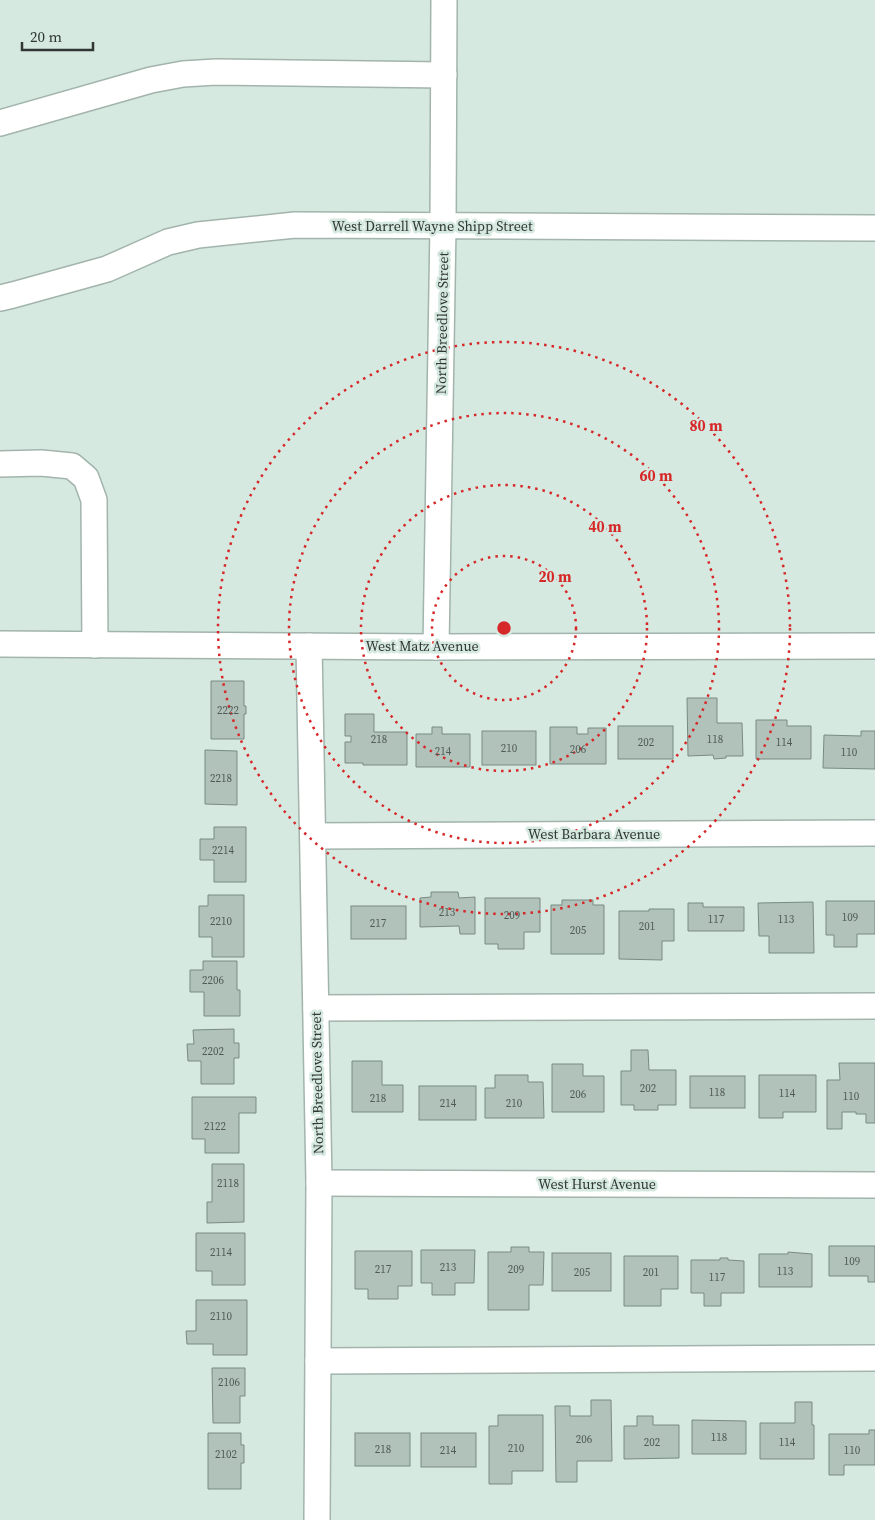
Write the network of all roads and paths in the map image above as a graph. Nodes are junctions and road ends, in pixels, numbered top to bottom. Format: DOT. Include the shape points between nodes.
graph roads {
  1 [pos="444,0"];
  2 [pos="444,76"];
  3 [pos="0,123"];
  4 [pos="443,226"];
  5 [pos="875,228"];
  6 [pos="0,298"];
  7 [pos="0,464"];
  8 [pos="0,644"];
  9 [pos="96,644"];
  10 [pos="309,646"];
  11 [pos="436,646"];
  12 [pos="875,646"];
  13 [pos="875,833"];
  14 [pos="313,836"];
  15 [pos="875,1006"];
  16 [pos="316,1008"];
  17 [pos="319,1183"];
  18 [pos="875,1185"];
  19 [pos="875,1358"];
  20 [pos="318,1361"];
  21 [pos="317,1520"];
  1 -- 2 [label="street, North Breedlove Street"];
  2 -- 3 [label="street" via="184,74 150,80"];
  2 -- 4 [label="street, North Breedlove Street"];
  4 -- 5 [label="street, West Darrell Wayne Shipp Street"];
  4 -- 6 [label="street, West Darrell Wayne Shipp Street" via="295,225 198,235 168,242 107,269"];
  4 -- 11 [label="street, North Breedlove Street"];
  7 -- 9 [label="street" via="72,466 86,478 94,500"];
  8 -- 9 [label="street, West Matz Avenue"];
  9 -- 10 [label="street, West Matz Avenue"];
  10 -- 11 [label="street, West Matz Avenue"];
  10 -- 14 [label="street, North Breedlove Street"];
  11 -- 12 [label="street, West Matz Avenue"];
  13 -- 14 [label="street, West Barbara Avenue"];
  14 -- 16 [label="street, North Breedlove Street"];
  15 -- 16 [label="street"];
  16 -- 17 [label="street, North Breedlove Street"];
  17 -- 18 [label="street, West Hurst Avenue"];
  17 -- 20 [label="street, North Breedlove Street"];
  19 -- 20 [label="street"];
  20 -- 21 [label="street, North Breedlove Street"];
}
